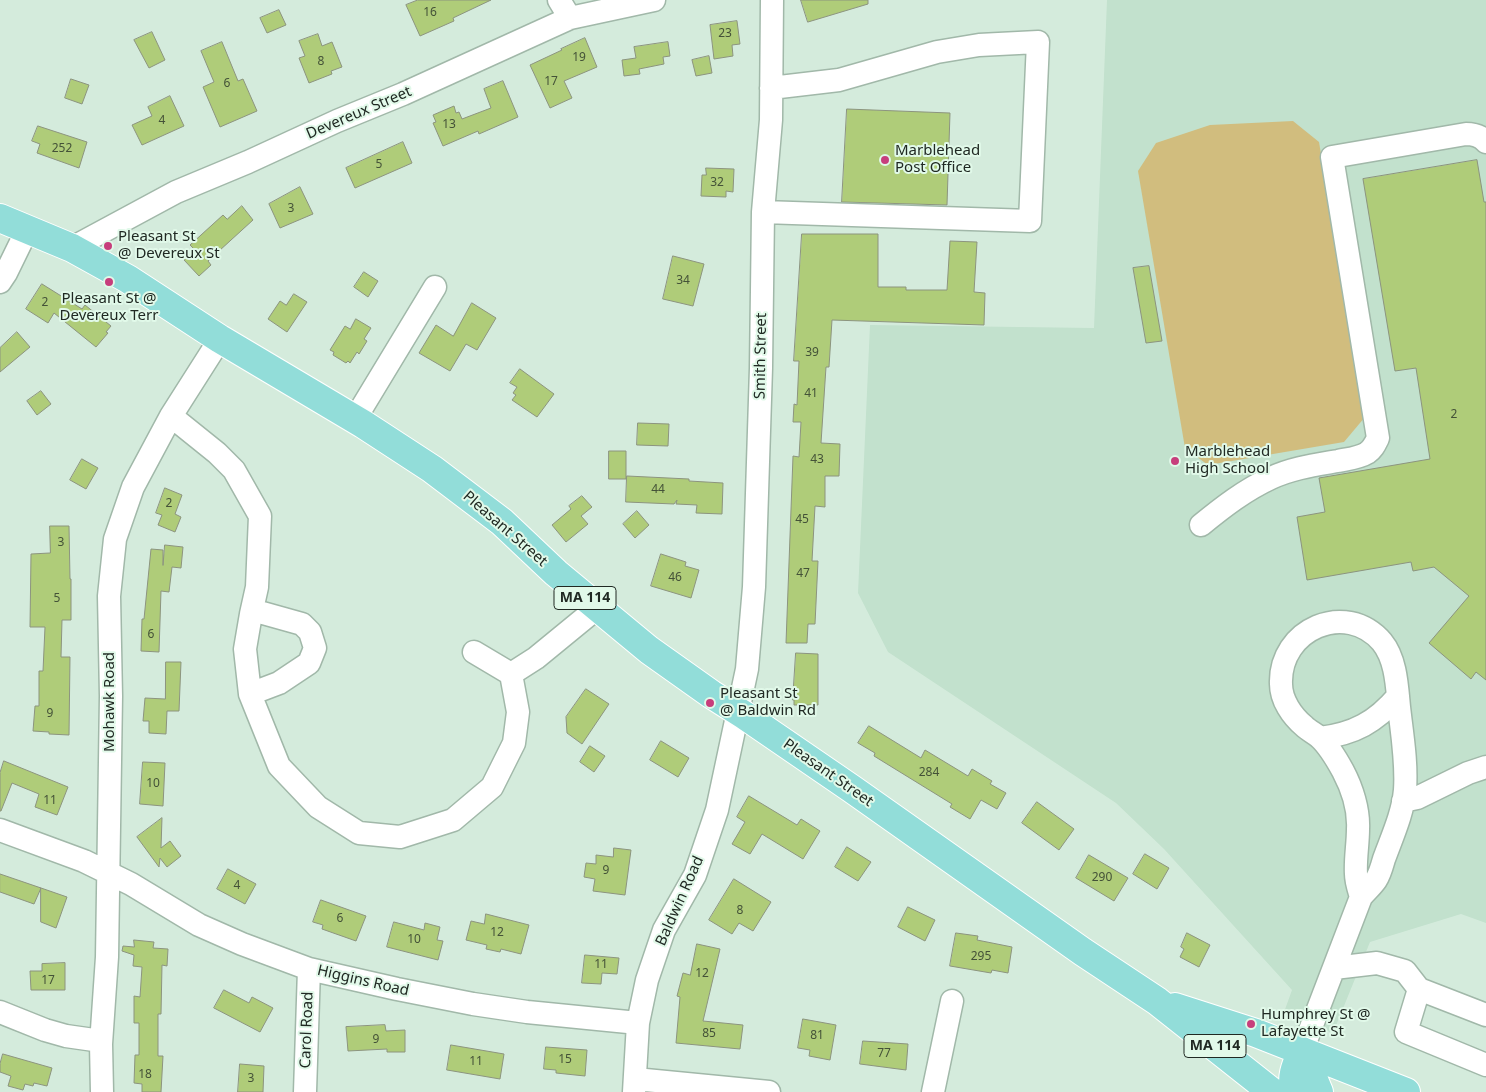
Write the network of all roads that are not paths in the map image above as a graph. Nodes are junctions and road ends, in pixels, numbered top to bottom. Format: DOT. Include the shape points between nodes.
graph roads {
  1 [pos="654,0"];
  2 [pos="772,0"];
  3 [pos="564,9"];
  4 [pos="771,88"];
  5 [pos="1486,142"];
  6 [pos="763,212"];
  7 [pos="0,218"];
  8 [pos="27,230"];
  9 [pos="72,248"];
  10 [pos="0,282"];
  11 [pos="435,287"];
  12 [pos="220,339"];
  13 [pos="171,416"];
  14 [pos="355,418"];
  15 [pos="1201,525"];
  16 [pos="596,608"];
  17 [pos="252,610"];
  18 [pos="474,652"];
  19 [pos="511,674"];
  20 [pos="250,694"];
  21 [pos="1398,696"];
  22 [pos="738,712"];
  23 [pos="1320,738"];
  24 [pos="1486,768"];
  25 [pos="1403,801"];
  26 [pos="1358,827"];
  27 [pos="0,830"];
  28 [pos="1392,838"];
  29 [pos="108,872"];
  30 [pos="1361,897"];
  31 [pos="1334,968"];
  32 [pos="309,969"];
  33 [pos="1419,989"];
  34 [pos="952,1001"];
  35 [pos="1157,1001"];
  36 [pos="0,1012"];
  37 [pos="1486,1015"];
  38 [pos="638,1023"];
  39 [pos="101,1041"];
  40 [pos="1302,1050"];
  41 [pos="1486,1065"];
  42 [pos="634,1086"];
  43 [pos="102,1092"];
  44 [pos="305,1092"];
  45 [pos="769,1092"];
  46 [pos="933,1092"];
  47 [pos="1272,1092"];
  48 [pos="1295,1092"];
  49 [pos="1320,1092"];
  50 [pos="1406,1092"];
  1 -- 3 [label="street, Devereux Street"];
  2 -- 4 [label="street, Smith Street"];
  3 -- 9 [label="street, Devereux Street" via="403,94 176,192"];
  4 -- 6 [label="street, Smith Street"];
  4 -- 6 [label="street" via="839,80 970,46 1038,42 1030,221"];
  5 -- 15 [label="street" via="1475,134 1466,134 1332,157 1378,438 1366,454 1270,478 1243,493"];
  6 -- 22 [label="street, Smith Street" via="754,587 747,669"];
  7 -- 8 [label="main road, Pleasant Street / MA 114"];
  8 -- 9 [label="main road, Pleasant Street / MA 114"];
  8 -- 10 [label="street"];
  9 -- 12 [label="main road, Pleasant Street / MA 114" via="128,279"];
  11 -- 14 [label="street"];
  12 -- 13 [label="street, Mohawk Road"];
  12 -- 14 [label="main road, Pleasant Street / MA 114"];
  13 -- 17 [label="street" via="234,470 260,516 257,587"];
  13 -- 29 [label="street, Mohawk Road" via="133,487 115,539 109,596"];
  14 -- 16 [label="main road, Pleasant Street / MA 114" via="432,469 502,522"];
  16 -- 19 [label="street" via="536,658"];
  16 -- 22 [label="main road, Pleasant Street / MA 114" via="649,650"];
  17 -- 20 [label="street" via="245,649"];
  17 -- 20 [label="street" via="302,624 310,632 315,648 309,663 279,683"];
  18 -- 19 [label="street"];
  19 -- 20 [label="street" via="518,712 514,744 492,787 453,820 400,837 359,833 318,807 279,766"];
  21 -- 23 [label="street" via="1377,718 1364,726"];
  21 -- 23 [label="street" via="1392,660 1382,642 1367,630 1350,623 1329,622 1311,628 1286,653 1281,669 1281,686 1288,708 1302,725"];
  21 -- 25 [label="street" via="1405,759"];
  22 -- 35 [label="main road, Pleasant Street / MA 114"];
  22 -- 38 [label="street, Baldwin Road" via="718,810 695,874 664,930 647,980"];
  23 -- 26 [label="street" via="1344,771 1358,816"];
  24 -- 25 [label="street"];
  25 -- 28 [label="street"];
  26 -- 28 [label="street"];
  26 -- 30 [label="street" via="1356,875"];
  27 -- 29 [label="street, Higgins Road"];
  28 -- 30 [label="street" via="1376,880"];
  29 -- 32 [label="street, Higgins Road" via="199,925"];
  29 -- 39 [label="street, Mohawk Road" via="107,958"];
  30 -- 31 [label="street"];
  31 -- 33 [label="street" via="1377,963 1405,971"];
  31 -- 40 [label="street"];
  32 -- 38 [label="street, Higgins Road" via="473,1004"];
  32 -- 44 [label="street, Carol Road"];
  33 -- 37 [label="street"];
  33 -- 41 [label="street" via="1406,1032"];
  34 -- 46 [label="street"];
  35 -- 40 [label="main road"];
  35 -- 47 [label="main road, MA 114"];
  36 -- 39 [label="street" via="52,1032"];
  38 -- 42 [label="street, Baldwin Road"];
  39 -- 43 [label="street, Mohawk Road"];
  40 -- 48 [label="main road" via="1294,1070"];
  40 -- 49 [label="main road"];
  40 -- 50 [label="main road"];
  42 -- 45 [label="street"];
}
